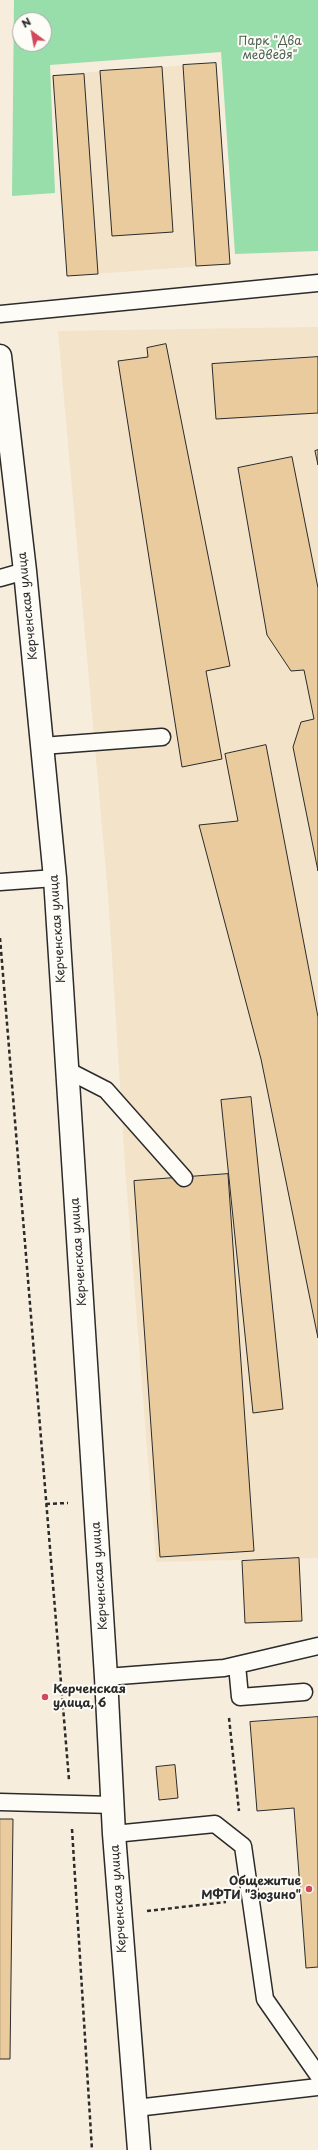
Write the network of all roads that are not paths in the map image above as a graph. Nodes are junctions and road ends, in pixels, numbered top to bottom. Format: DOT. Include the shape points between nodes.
graph roads {
  1 [pos="318,283"];
  2 [pos="0,314"];
  3 [pos="0,356"];
  4 [pos="25,571"];
  5 [pos="0,578"];
  6 [pos="162,736"];
  7 [pos="42,746"];
  8 [pos="55,878"];
  9 [pos="0,882"];
  10 [pos="67,1070"];
  11 [pos="184,1178"];
  12 [pos="318,1646"];
  13 [pos="237,1665"];
  14 [pos="106,1677"];
  15 [pos="304,1692"];
  16 [pos="0,1802"];
  17 [pos="113,1805"];
  18 [pos="114,1834"];
  19 [pos="318,2075"];
  20 [pos="318,2087"];
  21 [pos="136,2108"];
  22 [pos="139,2150"];
  1 -- 2 [label="lane"];
  3 -- 4 [label="street, Керченская улица"];
  4 -- 5 [label="lane"];
  4 -- 7 [label="street, Керченская улица"];
  6 -- 7 [label="lane"];
  7 -- 8 [label="street, Керченская улица"];
  8 -- 9 [label="lane"];
  8 -- 10 [label="street, Керченская улица"];
  10 -- 11 [label="lane" via="106,1090"];
  10 -- 14 [label="street, Керченская улица"];
  12 -- 13 [label="lane"];
  13 -- 14 [label="lane"];
  13 -- 15 [label="lane" via="240,1697"];
  14 -- 17 [label="street, Керченская улица"];
  16 -- 17 [label="lane"];
  17 -- 18 [label="street, Керченская улица"];
  18 -- 19 [label="lane" via="215,1824 243,1846 266,1999"];
  18 -- 21 [label="street, Керченская улица"];
  20 -- 21 [label="lane"];
  21 -- 22 [label="street, Керченская улица"];
}
